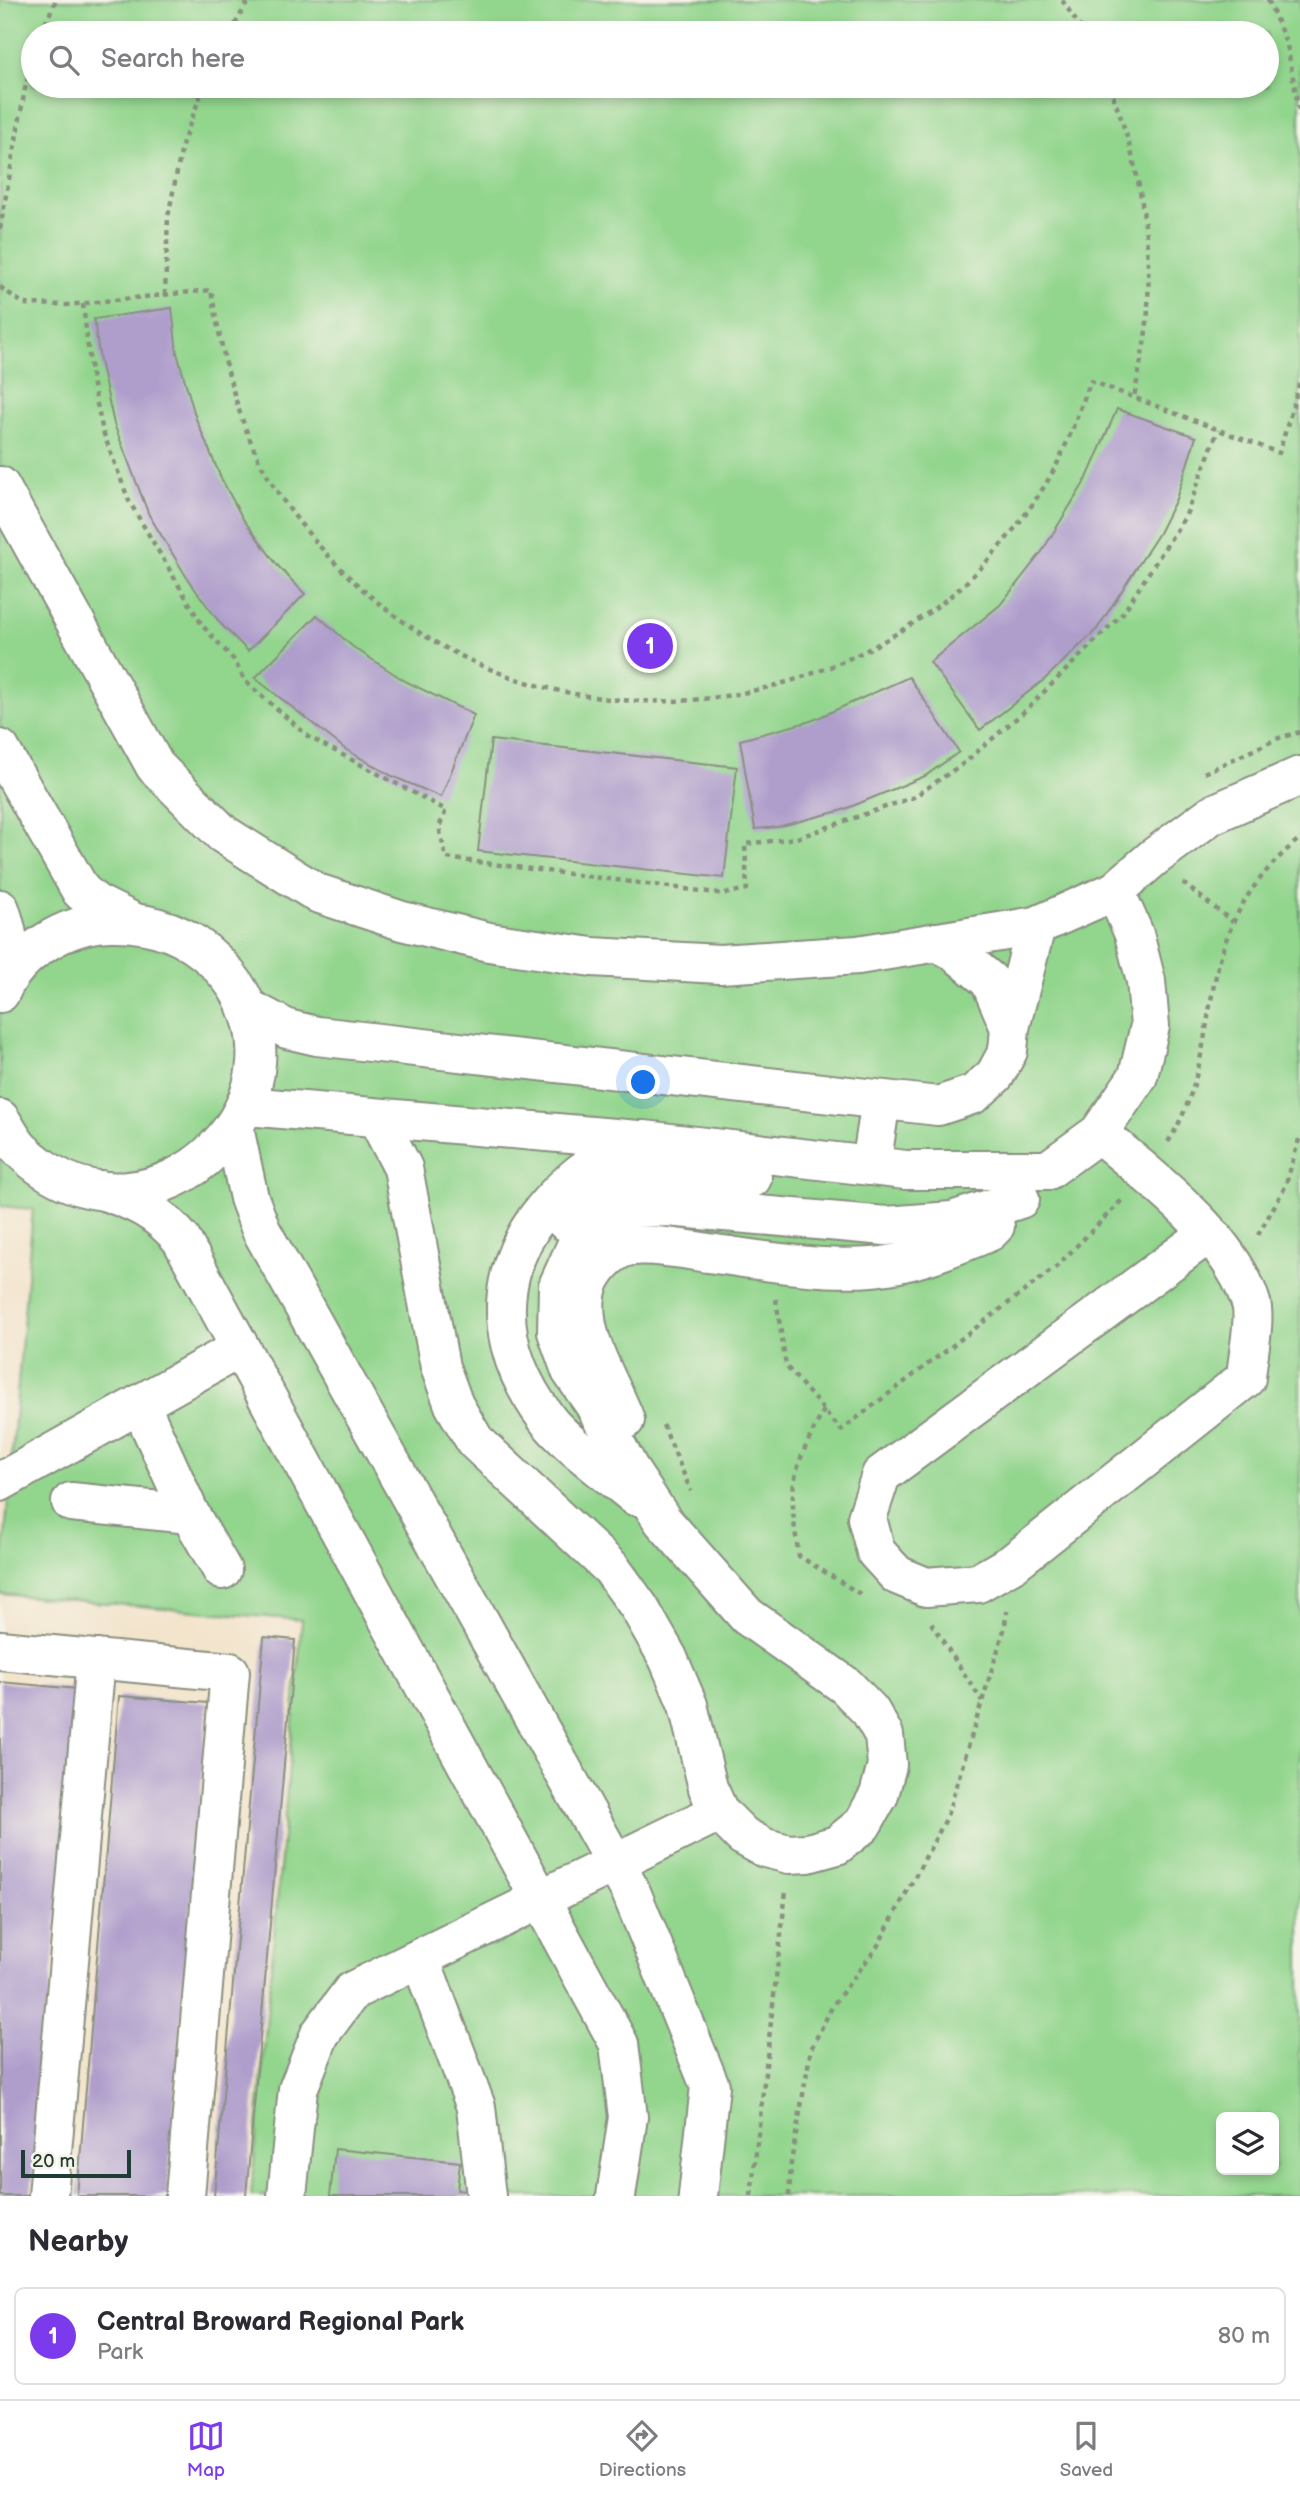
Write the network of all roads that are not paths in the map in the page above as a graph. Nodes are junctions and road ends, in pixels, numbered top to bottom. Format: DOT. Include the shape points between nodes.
graph roads {
  1 [pos="0,486"];
  2 [pos="0,749"];
  3 [pos="1300,776"];
  4 [pos="1115,891"];
  5 [pos="0,909"];
  6 [pos="133,922"];
  7 [pos="1036,926"];
  8 [pos="937,942"];
  9 [pos="3,987"];
  10 [pos="246,1007"];
  11 [pos="1010,1028"];
  12 [pos="881,1100"];
  13 [pos="240,1117"];
  14 [pos="377,1118"];
  15 [pos="0,1119"];
  16 [pos="1099,1133"];
  17 [pos="644,1140"];
  18 [pos="871,1166"];
  19 [pos="1048,1170"];
  20 [pos="101,1190"];
  21 [pos="1020,1199"];
  22 [pos="1208,1234"];
  23 [pos="240,1348"];
  24 [pos="140,1404"];
  25 [pos="0,1482"];
  26 [pos="71,1502"];
  27 [pos="190,1514"];
  28 [pos="663,1521"];
  29 [pos="222,1570"];
  30 [pos="0,1650"];
  31 [pos="96,1659"];
  32 [pos="719,1812"];
  33 [pos="615,1863"];
  34 [pos="540,1899"];
  35 [pos="421,1958"];
  36 [pos="48,2196"];
  37 [pos="185,2196"];
  38 [pos="286,2196"];
  39 [pos="486,2196"];
  40 [pos="616,2196"];
  41 [pos="698,2196"];
  1 -- 8 [label="lane" via="155,766 223,834 317,893 402,921 489,942 592,957 720,964 858,955"];
  2 -- 6 [label="lane" via="81,891"];
  3 -- 4 [label="lane" via="1211,815"];
  4 -- 7 [label="lane"];
  4 -- 16 [label="lane" via="1134,934 1146,981 1150,1026 1138,1076"];
  5 -- 9 [label="lane" via="11,960"];
  6 -- 9 [label="lane" via="96,922 61,934 29,954"];
  6 -- 10 [label="lane" via="169,930 202,948 228,975"];
  7 -- 8 [label="lane"];
  7 -- 11 [label="lane"];
  8 -- 11 [label="lane" via="990,981"];
  10 -- 12 [label="lane" via="287,1029 317,1036"];
  10 -- 13 [label="lane" via="254,1040 254,1073"];
  11 -- 12 [label="lane" via="1008,1051 995,1075 974,1094 938,1107"];
  12 -- 18 [label="lane"];
  13 -- 14 [label="lane"];
  13 -- 20 [label="lane" via="209,1157 177,1178 139,1190"];
  13 -- 33 [label="lane" via="249,1198 261,1230"];
  14 -- 17 [label="lane"];
  14 -- 32 [label="lane" via="403,1168 440,1367 454,1405 475,1441 611,1568 639,1607 688,1705 708,1788"];
  15 -- 20 [label="lane" via="20,1149 57,1176"];
  16 -- 19 [label="lane"];
  16 -- 22 [label="lane"];
  17 -- 18 [label="lane"];
  17 -- 28 [label="lane" via="605,1155 547,1202 510,1273 504,1314 509,1349 548,1421"];
  18 -- 19 [label="lane"];
  19 -- 21 [label="lane"];
  20 -- 23 [label="lane" via="137,1201 163,1218 181,1238"];
  21 -- 28 [label="lane" via="989,1232 934,1254 873,1267 791,1263 653,1246 621,1248 599,1265 587,1290 586,1317 595,1352 615,1392"];
  21 -- 28 [label="lane" via="885,1192 658,1170 622,1180 561,1224 545,1247 534,1278 530,1313 536,1349 574,1413 632,1474"];
  22 -- 22 [label="lane" via="881,1475 867,1518 876,1552 897,1575 926,1587 978,1583 1013,1563 1246,1378 1252,1306 1237,1273"];
  23 -- 24 [label="lane"];
  23 -- 34 [label="lane"];
  24 -- 25 [label="lane"];
  24 -- 27 [label="lane"];
  26 -- 27 [label="lane"];
  27 -- 29 [label="lane"];
  28 -- 32 [label="lane" via="747,1616 846,1686 870,1711 884,1735 887,1765 879,1795 862,1825 837,1845 789,1854 765,1848 743,1836"];
  30 -- 31 [label="lane"];
  31 -- 36 [label="lane"];
  31 -- 37 [label="lane" via="230,1672"];
  32 -- 33 [label="lane"];
  33 -- 34 [label="lane"];
  33 -- 41 [label="lane" via="710,2086"];
  34 -- 35 [label="lane"];
  34 -- 40 [label="lane" via="619,2043 628,2117"];
  35 -- 38 [label="lane" via="352,1992 320,2034 298,2089"];
  35 -- 39 [label="lane" via="476,2107"];
}
